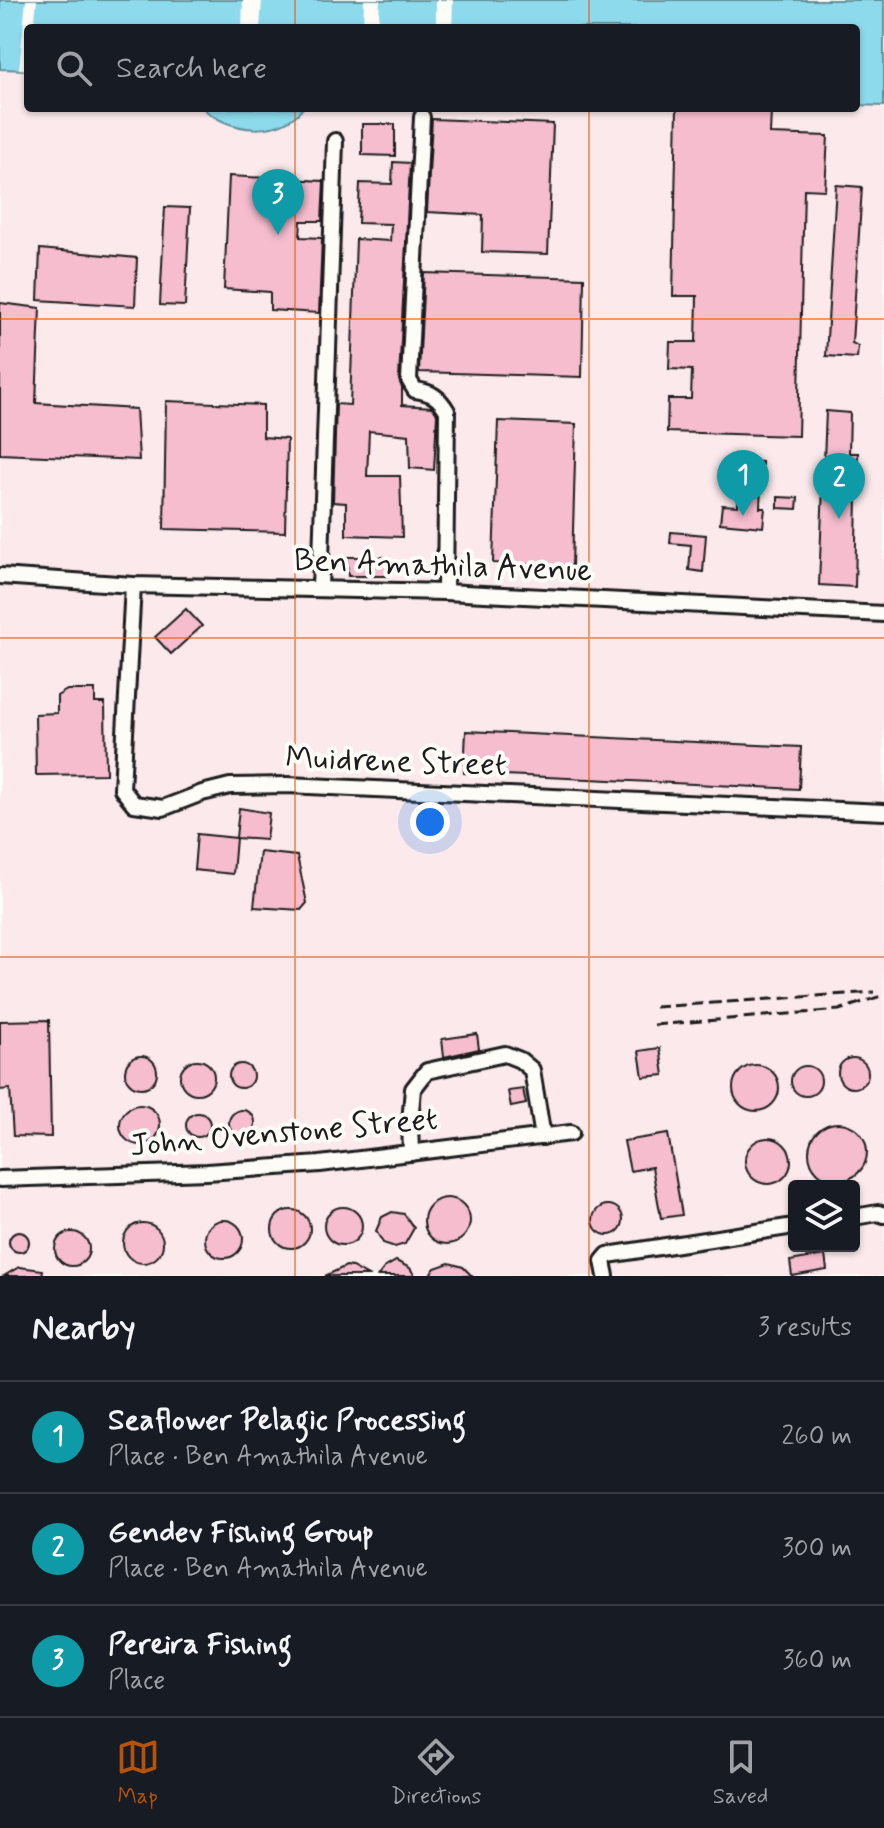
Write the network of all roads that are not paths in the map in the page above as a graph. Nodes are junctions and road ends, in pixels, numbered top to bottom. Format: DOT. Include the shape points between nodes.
graph roads {
  1 [pos="422,117"];
  2 [pos="335,141"];
  3 [pos="0,576"];
  4 [pos="133,585"];
  5 [pos="320,589"];
  6 [pos="445,592"];
  7 [pos="884,614"];
  8 [pos="884,812"];
  9 [pos="571,1133"];
  10 [pos="543,1137"];
  11 [pos="411,1153"];
  12 [pos="0,1179"];
  13 [pos="884,1215"];
  14 [pos="860,1216"];
  15 [pos="788,1227"];
  16 [pos="606,1276"];
  1 -- 6 [label="street" via="409,380 415,390 441,400 447,411"];
  2 -- 5 [label="street"];
  3 -- 4 [label="street, Ben Amathila Avenue"];
  4 -- 5 [label="street, Ben Amathila Avenue"];
  4 -- 8 [label="street, Muidrene Street" via="122,789 134,804 163,808 230,786 287,785"];
  5 -- 6 [label="street, Ben Amathila Avenue"];
  6 -- 7 [label="street, Ben Amathila Avenue"];
  9 -- 10 [label="street, John Ovenstone Street"];
  10 -- 11 [label="street, John Ovenstone Street"];
  10 -- 11 [label="street" via="532,1070 505,1054 427,1071 413,1089"];
  11 -- 12 [label="street, John Ovenstone Street" via="207,1172"];
  13 -- 14 [label="street"];
  15 -- 16 [label="street" via="608,1255 603,1261"];
}
